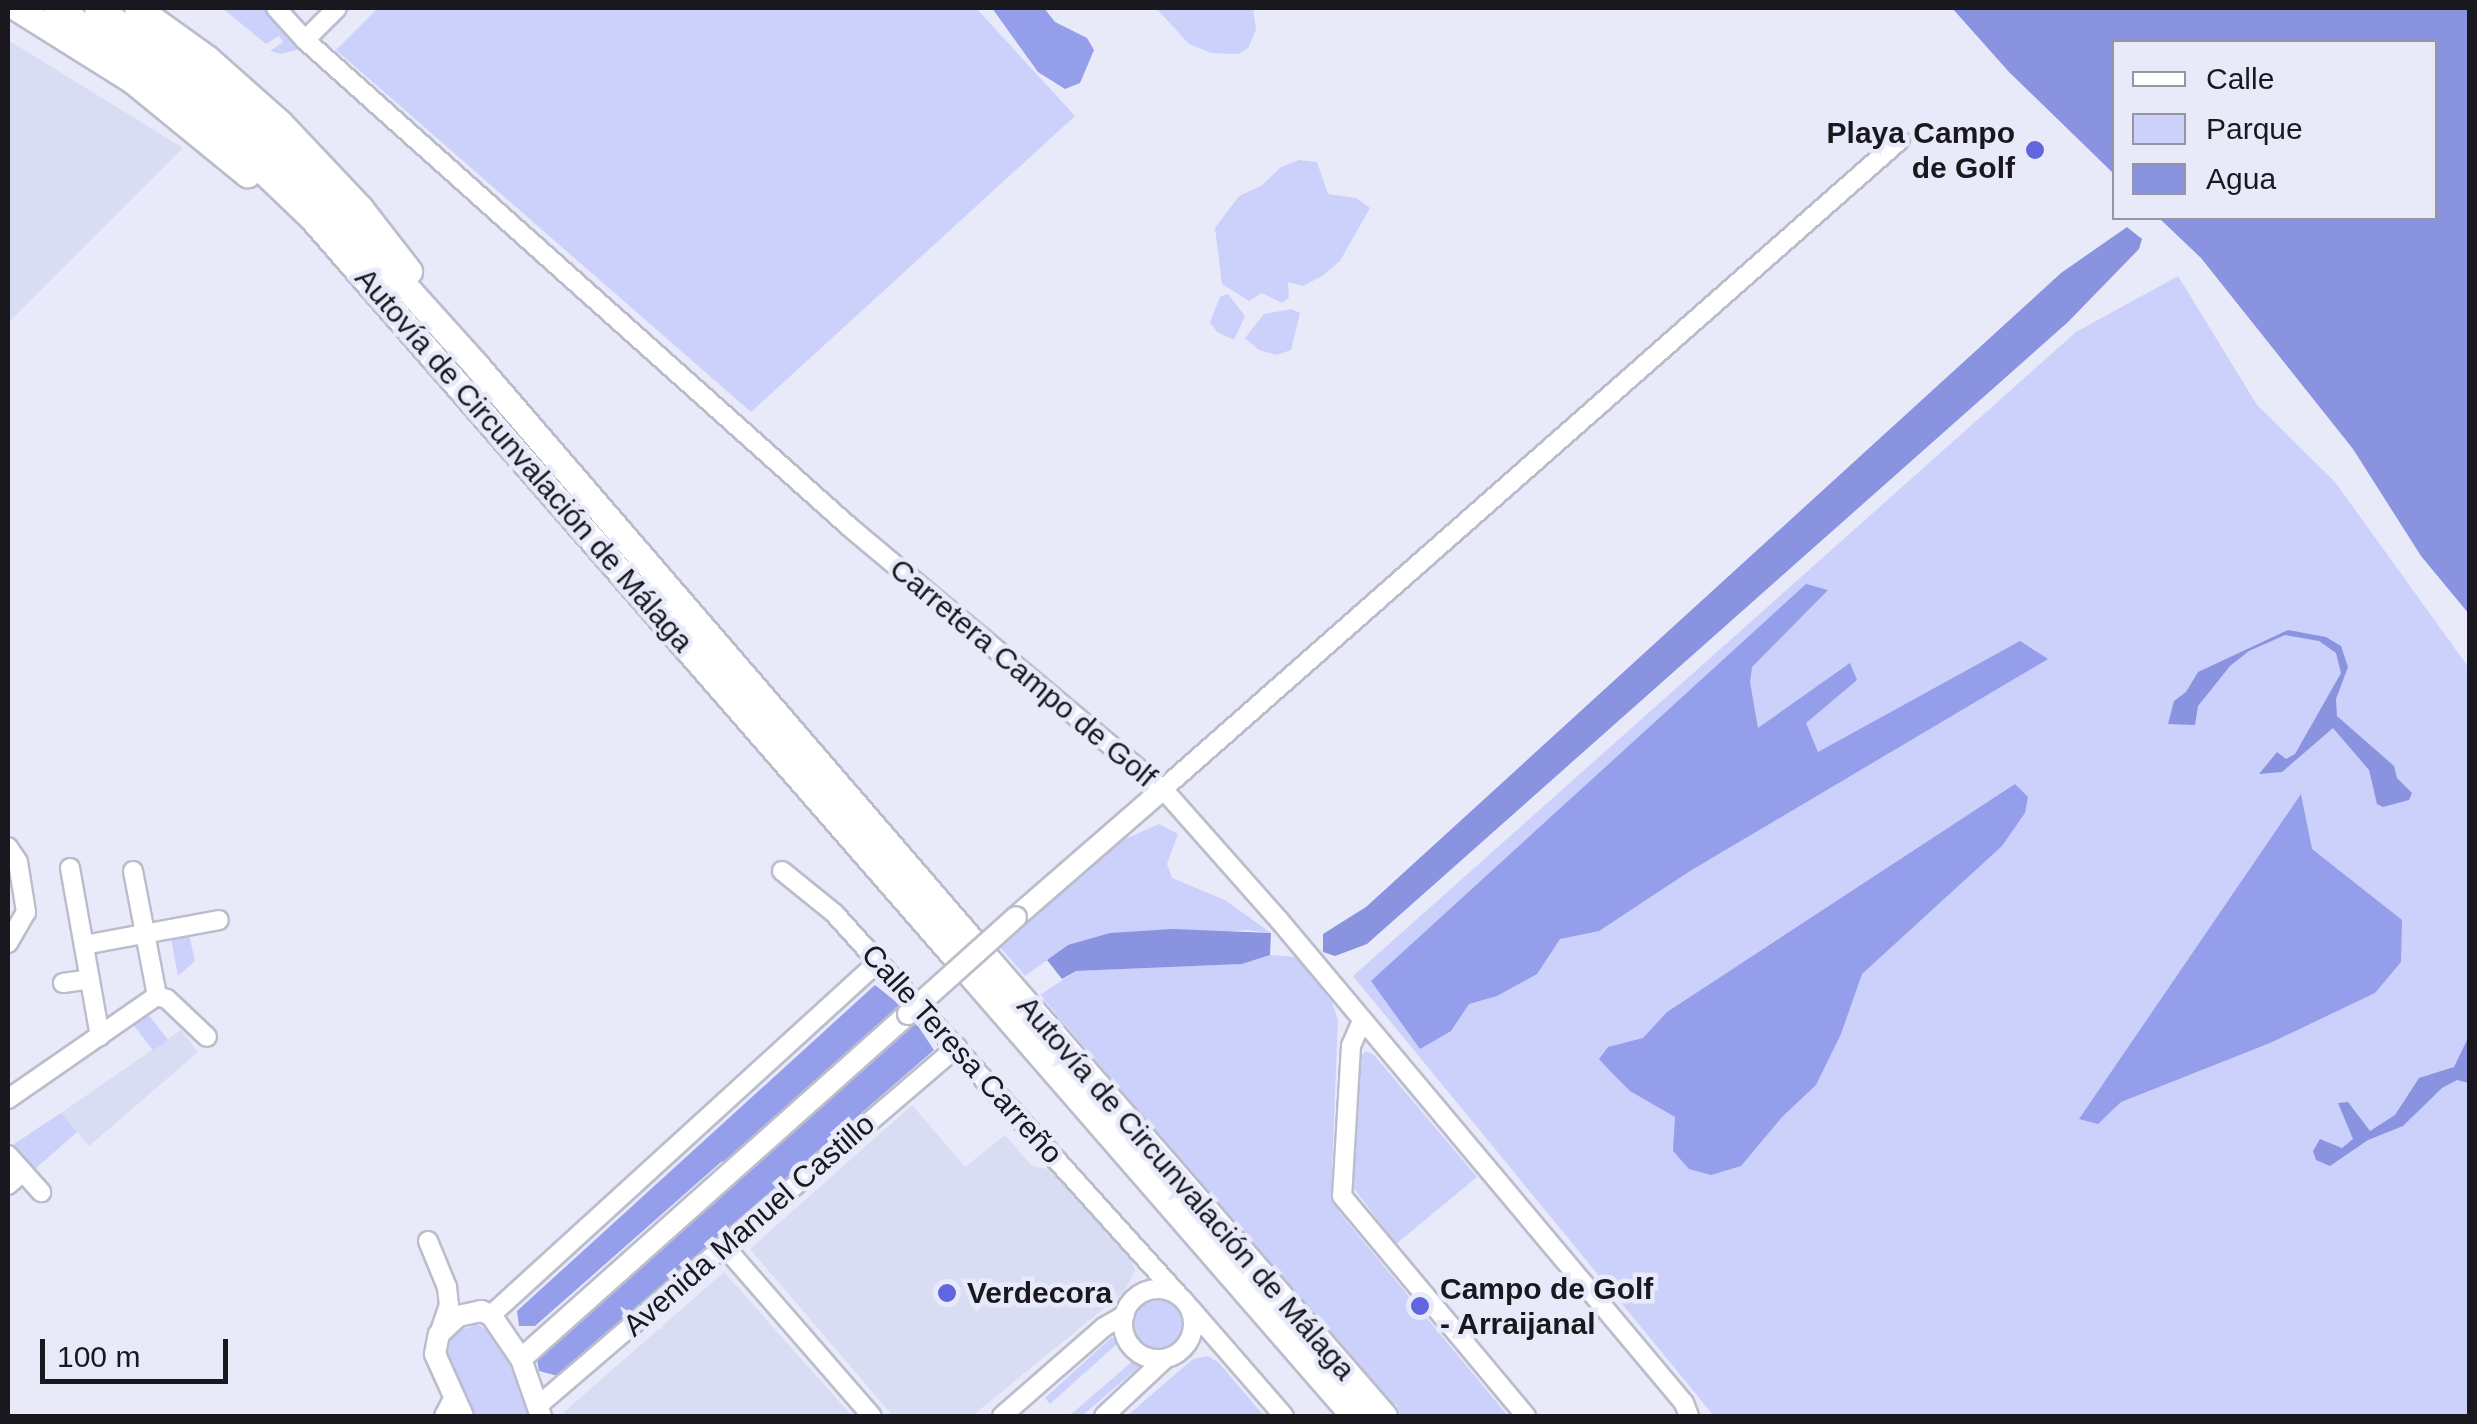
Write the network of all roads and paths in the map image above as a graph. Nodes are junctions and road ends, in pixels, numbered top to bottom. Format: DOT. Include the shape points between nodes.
graph roads {
  1 [pos="17,8"];
  2 [pos="56,8"];
  3 [pos="97,8"];
  4 [pos="137,8"];
  5 [pos="276,8"];
  6 [pos="336,8"];
  7 [pos="8,18"];
  8 [pos="305,40"];
  9 [pos="132,80"];
  10 [pos="1900,140"];
  11 [pos="421,341"];
  12 [pos="475,364"];
  13 [pos="1162,788"];
  14 [pos="8,847"];
  15 [pos="70,868"];
  16 [pos="134,871"];
  17 [pos="782,871"];
  18 [pos="219,920"];
  19 [pos="146,934"];
  20 [pos="8,944"];
  21 [pos="84,946"];
  22 [pos="878,962"];
  23 [pos="90,979"];
  24 [pos="63,984"];
  25 [pos="157,996"];
  26 [pos="1362,1021"];
  27 [pos="100,1036"];
  28 [pos="206,1037"];
  29 [pos="958,1048"];
  30 [pos="8,1099"];
  31 [pos="8,1155"];
  32 [pos="22,1172"];
  33 [pos="8,1185"];
  34 [pos="41,1192"];
  35 [pos="428,1242"];
  36 [pos="1133,1245"];
  37 [pos="724,1246"];
  38 [pos="448,1288"];
  39 [pos="1137,1297"];
  40 [pos="1184,1302"];
  41 [pos="486,1313"];
  42 [pos="1125,1315"];
  43 [pos="439,1334"];
  44 [pos="1185,1347"];
  45 [pos="521,1359"];
  46 [pos="1165,1359"];
  47 [pos="1235,1360"];
  48 [pos="458,1407"];
  49 [pos="541,1410"];
  50 [pos="444,1416"];
  51 [pos="872,1416"];
  52 [pos="1002,1416"];
  53 [pos="1104,1416"];
  54 [pos="1284,1416"];
  55 [pos="1354,1416"];
  56 [pos="1384,1416"];
  57 [pos="1526,1416"];
  58 [pos="1690,1416"];
  1 -- 9 [label="highway"];
  2 -- 11 [label="highway, Autovía de Circunvalación de Málaga" via="136,60 232,138"];
  3 -- 12 [label="highway, Autovía de Circunvalación de Málaga" via="208,86 291,162"];
  4 -- 12 [label="highway" via="235,82 329,172"];
  5 -- 8 [label="street, Carretera Campo de Golf"];
  6 -- 8 [label="street"];
  7 -- 9 [label="highway"];
  8 -- 13 [label="street, Carretera Campo de Golf" via="852,530"];
  9 -- 11 [label="highway" via="262,187 397,328"];
  10 -- 13 [label="street"];
  11 -- 12 [label="highway, Autovía de Circunvalación de Málaga" via="961,947"];
  13 -- 26 [label="street, Carretera Campo de Golf"];
  13 -- 45 [label="main road, Avenida Manuel Castillo, bridge"];
  14 -- 20 [label="street" via="18,862 26,912"];
  15 -- 21 [label="street"];
  16 -- 19 [label="street"];
  17 -- 22 [label="street, Calle Teresa Carreño" via="834,913"];
  18 -- 19 [label="street"];
  19 -- 21 [label="street"];
  19 -- 25 [label="street"];
  21 -- 23 [label="street"];
  22 -- 29 [label="street, Calle Teresa Carreño"];
  22 -- 41 [label="street"];
  23 -- 24 [label="street"];
  23 -- 27 [label="street"];
  25 -- 27 [label="street"];
  25 -- 28 [label="street"];
  26 -- 57 [label="street" via="1351,1046 1342,1196"];
  26 -- 58 [label="street, Carretera Campo de Golf"];
  27 -- 30 [label="street"];
  29 -- 36 [label="street, Calle Teresa Carreño"];
  29 -- 37 [label="street, Avenida Manuel Castillo"];
  31 -- 32 [label="street"];
  32 -- 33 [label="street"];
  32 -- 34 [label="street"];
  35 -- 38 [label="street"];
  36 -- 39 [label="street" via="1142,1266"];
  36 -- 40 [label="street, Calle Teresa Carreño"];
  37 -- 49 [label="street, Avenida Manuel Castillo"];
  37 -- 51 [label="street"];
  38 -- 41 [label="street"];
  38 -- 43 [label="street"];
  39 -- 40 [label="street" via="1158,1290"];
  39 -- 42 [label="street"];
  40 -- 44 [label="street" via="1193,1328"];
  40 -- 47 [label="street, Calle Teresa Carreño"];
  41 -- 43 [label="main road" via="458,1316"];
  41 -- 45 [label="main road"];
  42 -- 46 [label="street" via="1133,1348"];
  42 -- 52 [label="street"];
  43 -- 48 [label="main road" via="435,1354"];
  44 -- 46 [label="street"];
  44 -- 47 [label="street" via="1217,1348"];
  45 -- 49 [label="main road"];
  46 -- 53 [label="street"];
  47 -- 54 [label="street, Calle Teresa Carreño"];
  48 -- 50 [label="street"];
  55 -- 56 [label="highway, Autovía de Circunvalación de Málaga" via="979,968"];
}
